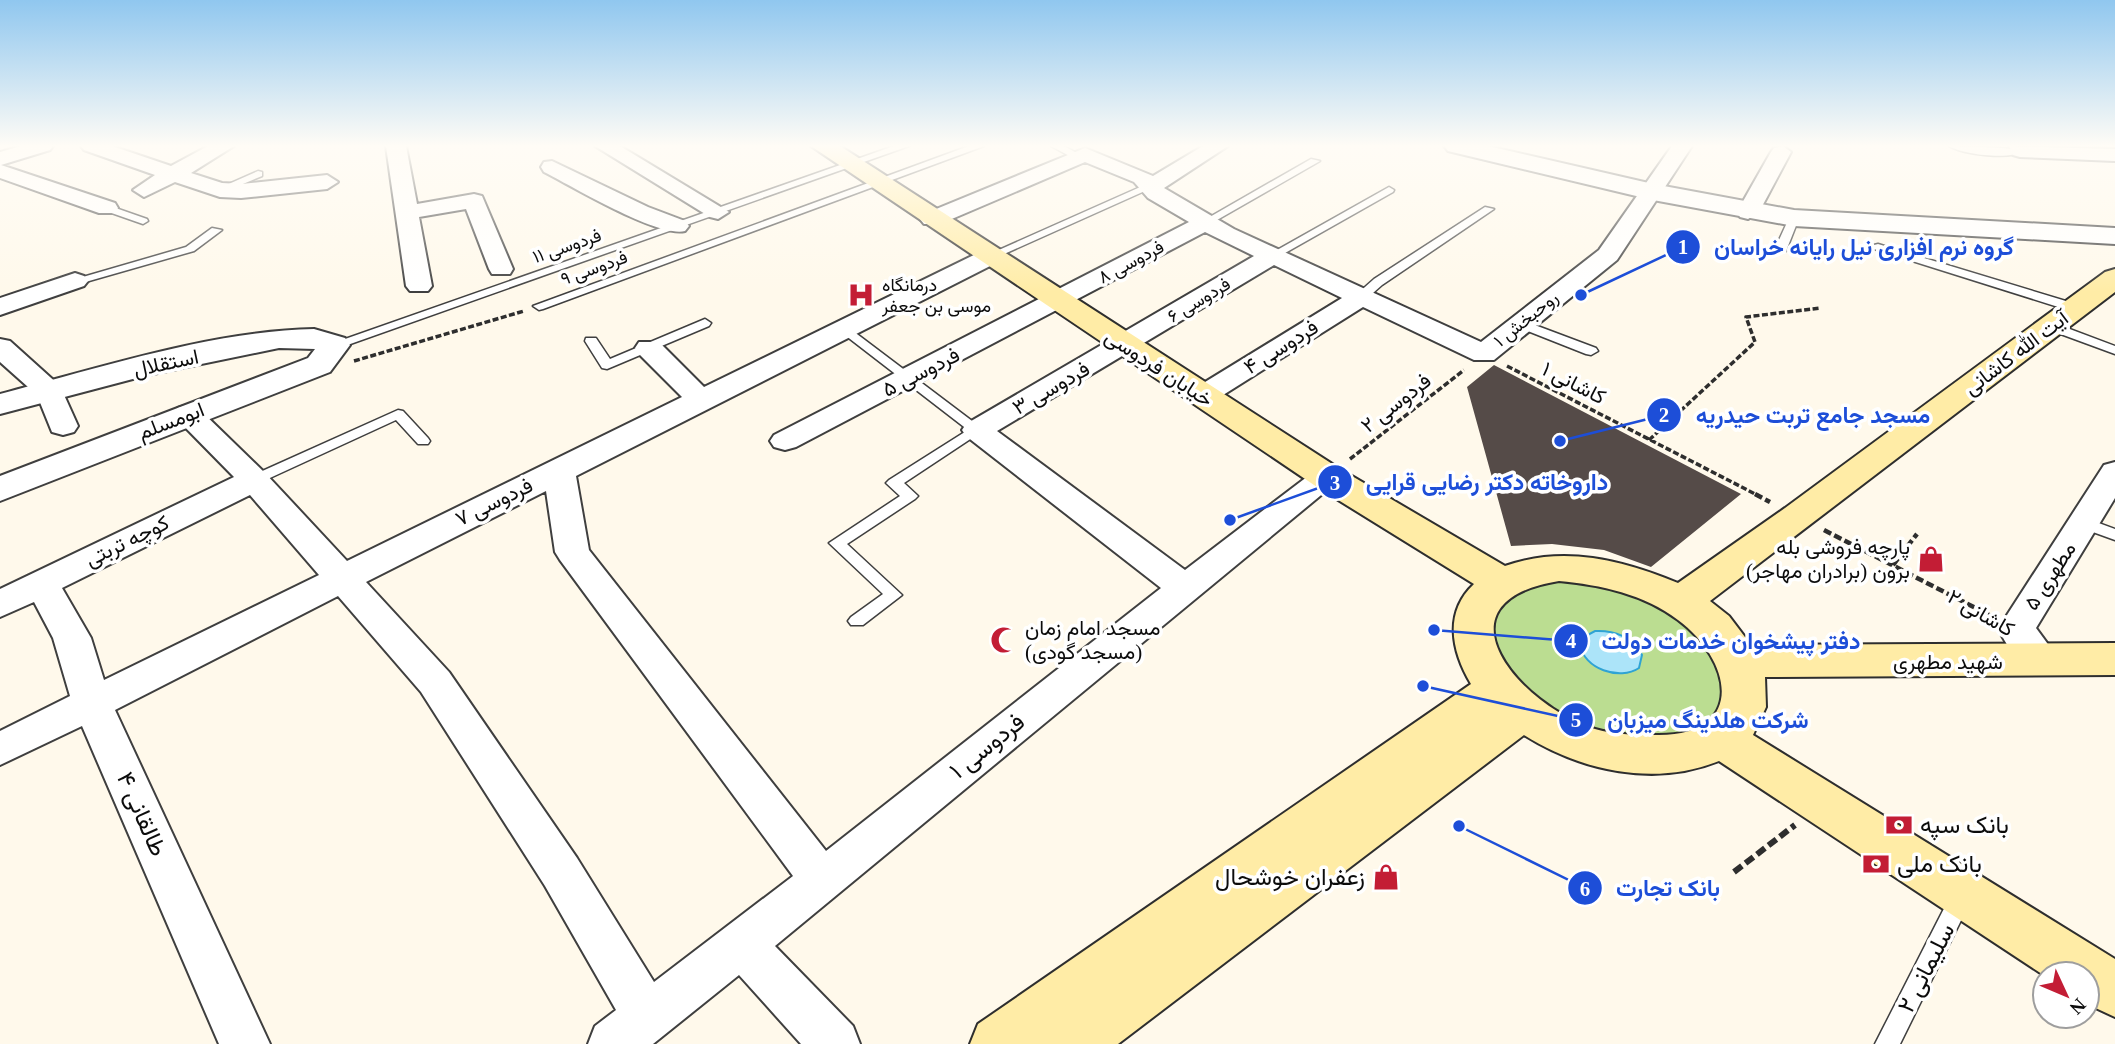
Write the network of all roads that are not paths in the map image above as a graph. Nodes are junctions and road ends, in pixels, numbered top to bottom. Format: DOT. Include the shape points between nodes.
graph roads {
  1 [pos="70,195"];
  2 [pos="405,195"];
  3 [pos="606,195"];
  4 [pos="685,195"];
  5 [pos="784,195"];
  6 [pos="813,195"];
  7 [pos="895,195"];
  8 [pos="990,195"];
  9 [pos="1131,195"];
  10 [pos="1159,195"];
  11 [pos="1255,195"];
  12 [pos="1381,195"];
  13 [pos="1651,195"];
  14 [pos="1666,195"];
  15 [pos="1758,195"];
  16 [pos="107,208"];
  17 [pos="1489,209"];
  18 [pos="408,212"];
  19 [pos="718,212"];
  20 [pos="1748,212"];
  21 [pos="1794,218"];
  22 [pos="932,219"];
  23 [pos="143,222"];
  24 [pos="1206,222"];
  25 [pos="677,226"];
  26 [pos="216,230"];
  27 [pos="2115,236"];
  28 [pos="1878,247"];
  29 [pos="1780,251"];
  30 [pos="1274,256"];
  31 [pos="989,257"];
  32 [pos="501,270"];
  33 [pos="75,281"];
  34 [pos="2112,283"];
  35 [pos="419,286"];
  36 [pos="1360,299"];
  37 [pos="1056,302"];
  38 [pos="539,306"];
  39 [pos="0,307"];
  40 [pos="2063,317"];
  41 [pos="705,323"];
  42 [pos="1519,323"];
  43 [pos="845,330"];
  44 [pos="591,341"];
  45 [pos="1124,345"];
  46 [pos="0,347"];
  47 [pos="649,348"];
  48 [pos="2115,350"];
  49 [pos="1591,351"];
  50 [pos="327,355"];
  51 [pos="910,379"];
  52 [pos="50,392"];
  53 [pos="1202,396"];
  54 [pos="701,399"];
  55 [pos="0,404"];
  56 [pos="188,414"];
  57 [pos="63,426"];
  58 [pos="977,430"];
  59 [pos="423,441"];
  60 [pos="785,441"];
  61 [pos="559,470"];
  62 [pos="2115,472"];
  63 [pos="1328,477"];
  64 [pos="254,480"];
  65 [pos="0,489"];
  66 [pos="2100,529"];
  67 [pos="343,578"];
  68 [pos="1501,582"];
  69 [pos="41,583"];
  70 [pos="1184,587"];
  71 [pos="1697,591"];
  72 [pos="0,604"];
  73 [pos="857,621"];
  74 [pos="2029,645"];
  75 [pos="2115,659"];
  76 [pos="1738,661"];
  77 [pos="1788,663"];
  78 [pos="1510,700"];
  79 [pos="92,703"];
  80 [pos="1722,739"];
  81 [pos="0,749"];
  82 [pos="822,880"];
  83 [pos="1965,891"];
  84 [pos="742,944"];
  85 [pos="2115,990"];
  86 [pos="631,1031"];
  87 [pos="246,1044"];
  88 [pos="835,1044"];
  89 [pos="999,1044"];
  90 [pos="1070,1044"];
  91 [pos="1887,1044"];
  1 -- 16 [label="street"];
  2 -- 18 [label="street"];
  3 -- 25 [label="street"];
  4 -- 19 [label="street"];
  5 -- 19 [label="lane, فردوسی ۱۱"];
  6 -- 38 [label="lane, فردوسی ۹"];
  7 -- 22 [label="main road, خیابان فردوسی"];
  8 -- 22 [label="street"];
  9 -- 31 [label="lane"];
  10 -- 24 [label="street"];
  11 -- 24 [label="lane"];
  12 -- 30 [label="lane"];
  13 -- 42 [label="street, روحبخش ۱" via="1608,255"];
  14 -- 20 [label="street"];
  15 -- 20 [label="street"];
  16 -- 23 [label="lane"];
  17 -- 36 [label="lane" via="1378,282"];
  18 -- 32 [label="street" via="474,201"];
  18 -- 35 [label="street"];
  19 -- 25 [label="lane, فردوسی ۱۱"];
  20 -- 21 [label="street"];
  21 -- 27 [label="street"];
  21 -- 29 [label="lane"];
  22 -- 31 [label="main road, خیابان فردوسی"];
  24 -- 30 [label="street"];
  24 -- 37 [label="street, فردوسی ۸"];
  25 -- 50 [label="lane, فردوسی ۱۱"];
  26 -- 33 [label="lane" via="190,249"];
  28 -- 40 [label="lane"];
  30 -- 36 [label="street"];
  30 -- 45 [label="street, فردوسی ۶"];
  31 -- 37 [label="main road, خیابان فردوسی"];
  31 -- 43 [label="street, فردوسی ۷"];
  33 -- 39 [label="street"];
  34 -- 40 [label="main road, آیت الله کاشانی"];
  36 -- 42 [label="street, روحبخش ۱" via="1484,354"];
  36 -- 53 [label="street, فردوسی ۴"];
  37 -- 45 [label="main road, خیابان فردوسی"];
  37 -- 51 [label="street, فردوسی ۵"];
  40 -- 48 [label="lane"];
  40 -- 71 [label="main road, آیت الله کاشانی"];
  41 -- 47 [label="lane"];
  42 -- 49 [label="lane"];
  43 -- 51 [label="lane"];
  43 -- 54 [label="street, فردوسی ۷"];
  44 -- 47 [label="lane" via="607,365"];
  45 -- 53 [label="main road, خیابان فردوسی"];
  45 -- 58 [label="street, فردوسی ۳"];
  46 -- 52 [label="street"];
  47 -- 54 [label="street"];
  50 -- 52 [label="street, استقلال" via="314,338 279,340 145,366"];
  50 -- 56 [label="street, ابومسلم"];
  51 -- 58 [label="lane"];
  51 -- 60 [label="street, فردوسی ۵"];
  52 -- 55 [label="street, استقلال"];
  52 -- 57 [label="street"];
  53 -- 63 [label="main road, خیابان فردوسی"];
  54 -- 61 [label="street, فردوسی ۷"];
  56 -- 64 [label="street"];
  56 -- 65 [label="street, ابومسلم"];
  58 -- 70 [label="street"];
  58 -- 73 [label="lane" via="894,482 910,496 836,543 894,595"];
  59 -- 64 [label="lane" via="398,414"];
  61 -- 67 [label="street, فردوسی ۷"];
  61 -- 82 [label="street" via="572,552"];
  62 -- 66 [label="street, مطهری ۵"];
  63 -- 68 [label="main road, خیابان فردوسی"];
  63 -- 70 [label="street, فردوسی ۱"];
  64 -- 67 [label="street"];
  64 -- 69 [label="street, کوچه تربتی"];
  66 -- 74 [label="street, مطهری ۵"];
  67 -- 79 [label="street, فردوسی ۷"];
  67 -- 86 [label="street" via="435,682 561,872"];
  68 -- 71 [label="main road" via="1532,570 1559,567 1590,569 1652,587"];
  68 -- 78 [label="main road" via="1479,602 1472,630 1480,663"];
  69 -- 72 [label="street, کوچه تربتی"];
  69 -- 79 [label="street, طالقانی ۴" via="72,638"];
  70 -- 82 [label="street, فردوسی ۱"];
  71 -- 76 [label="main road"];
  71 -- 77 [label="main road" via="1724,621"];
  74 -- 75 [label="main road, شهید مطهری"];
  74 -- 77 [label="main road, شهید مطهری"];
  76 -- 77 [label="main road, شهید مطهری"];
  76 -- 80 [label="main road" via="1746,690 1744,703 1741,717"];
  78 -- 80 [label="main road" via="1576,741 1631,755 1682,754"];
  78 -- 89 [label="main road"];
  78 -- 90 [label="main road"];
  79 -- 81 [label="street, فردوسی ۷"];
  79 -- 87 [label="street, طالقانی ۴"];
  80 -- 83 [label="main road"];
  82 -- 84 [label="street, فردوسی ۱"];
  83 -- 85 [label="main road"];
  83 -- 91 [label="lane, سلیمانی ۲"];
  84 -- 86 [label="street, فردوسی ۱"];
  84 -- 88 [label="street"];
}
